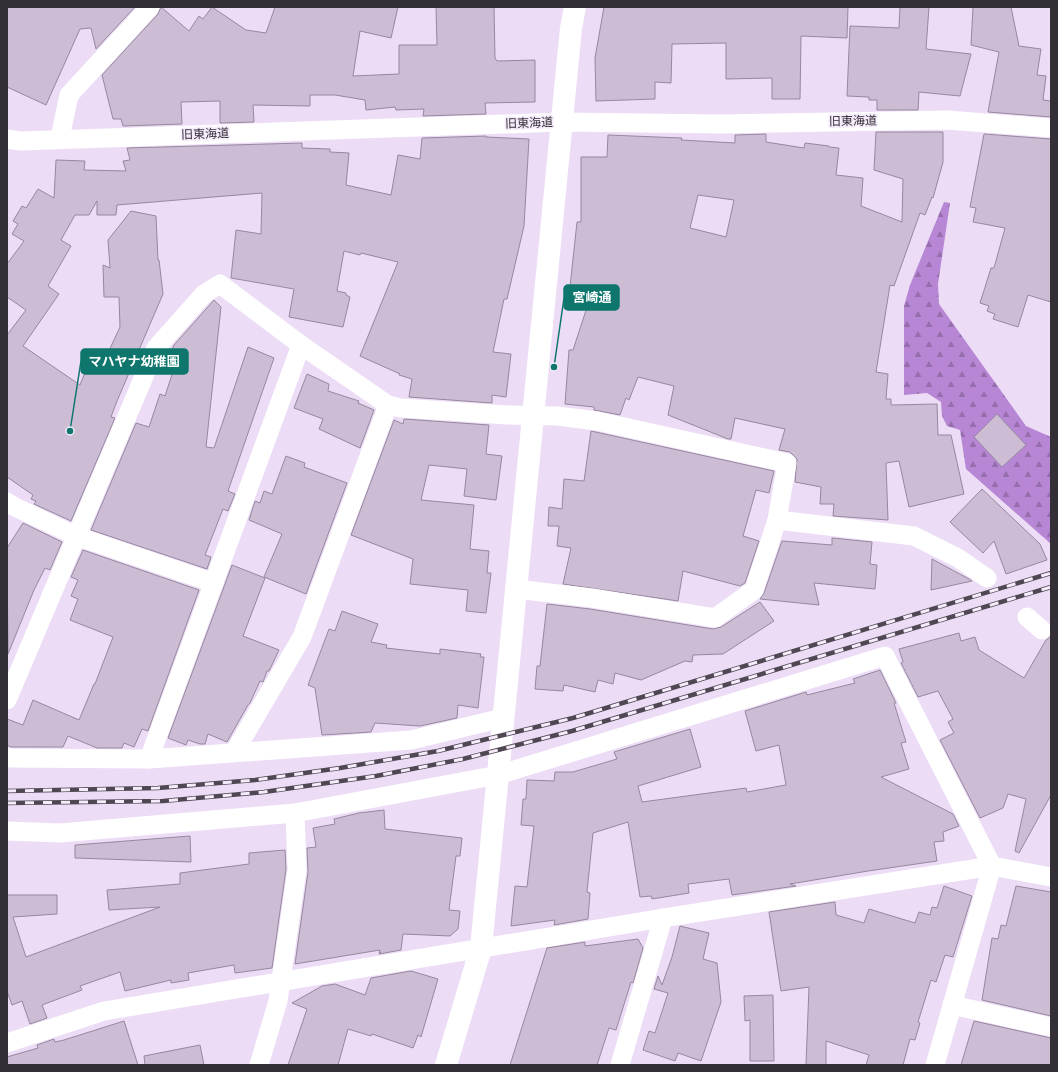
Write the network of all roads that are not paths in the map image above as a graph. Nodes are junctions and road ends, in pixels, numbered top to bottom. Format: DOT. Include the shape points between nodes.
graph roads {
  1 [pos="150,7"];
  2 [pos="575,7"];
  3 [pos="562,122"];
  4 [pos="1051,128"];
  5 [pos="60,138"];
  6 [pos="7,139"];
  7 [pos="301,345"];
  8 [pos="388,405"];
  9 [pos="533,415"];
  10 [pos="10,508"];
  11 [pos="777,520"];
  12 [pos="76,536"];
  13 [pos="987,578"];
  14 [pos="214,583"];
  15 [pos="516,589"];
  16 [pos="1027,617"];
  17 [pos="1042,630"];
  18 [pos="7,700"];
  19 [pos="503,718"];
  20 [pos="235,751"];
  21 [pos="7,758"];
  22 [pos="149,759"];
  23 [pos="498,775"];
  24 [pos="296,814"];
  25 [pos="7,831"];
  26 [pos="992,866"];
  27 [pos="1051,877"];
  28 [pos="663,918"];
  29 [pos="481,948"];
  30 [pos="280,980"];
  31 [pos="952,1004"];
  32 [pos="1051,1027"];
  33 [pos="7,1043"];
  34 [pos="259,1065"];
  35 [pos="446,1065"];
  36 [pos="620,1065"];
  37 [pos="935,1065"];
  1 -- 5 [label="street" via="69,95"];
  2 -- 3 [label="street"];
  3 -- 4 [label="street, 旧東海道" via="721,124 947,120"];
  3 -- 5 [label="street, 旧東海道"];
  3 -- 9 [label="street"];
  5 -- 6 [label="street, 旧東海道" via="21,141"];
  7 -- 8 [label="street"];
  7 -- 12 [label="street" via="220,284 204,294 156,348"];
  7 -- 14 [label="street"];
  8 -- 9 [label="street" via="401,408"];
  8 -- 20 [label="street" via="302,637"];
  9 -- 11 [label="street" via="626,426 787,462"];
  9 -- 15 [label="street"];
  10 -- 12 [label="street"];
  11 -- 13 [label="street" via="914,536 958,558"];
  11 -- 15 [label="street" via="754,590 715,618 592,598"];
  12 -- 14 [label="street"];
  12 -- 18 [label="street"];
  14 -- 22 [label="street"];
  15 -- 19 [label="street"];
  16 -- 17 [label="street"];
  19 -- 20 [label="street" via="411,740"];
  19 -- 23 [label="street"];
  20 -- 22 [label="street"];
  21 -- 22 [label="street"];
  23 -- 24 [label="street"];
  23 -- 26 [label="street" via="885,656"];
  23 -- 29 [label="street"];
  24 -- 25 [label="street" via="60,833"];
  24 -- 30 [label="street" via="297,870"];
  26 -- 27 [label="street"];
  26 -- 28 [label="street"];
  26 -- 31 [label="street"];
  28 -- 29 [label="street"];
  28 -- 36 [label="street"];
  29 -- 30 [label="street"];
  29 -- 35 [label="street"];
  30 -- 33 [label="street" via="104,1011"];
  30 -- 34 [label="street" via="278,1001"];
  31 -- 32 [label="street"];
  31 -- 37 [label="street"];
}
